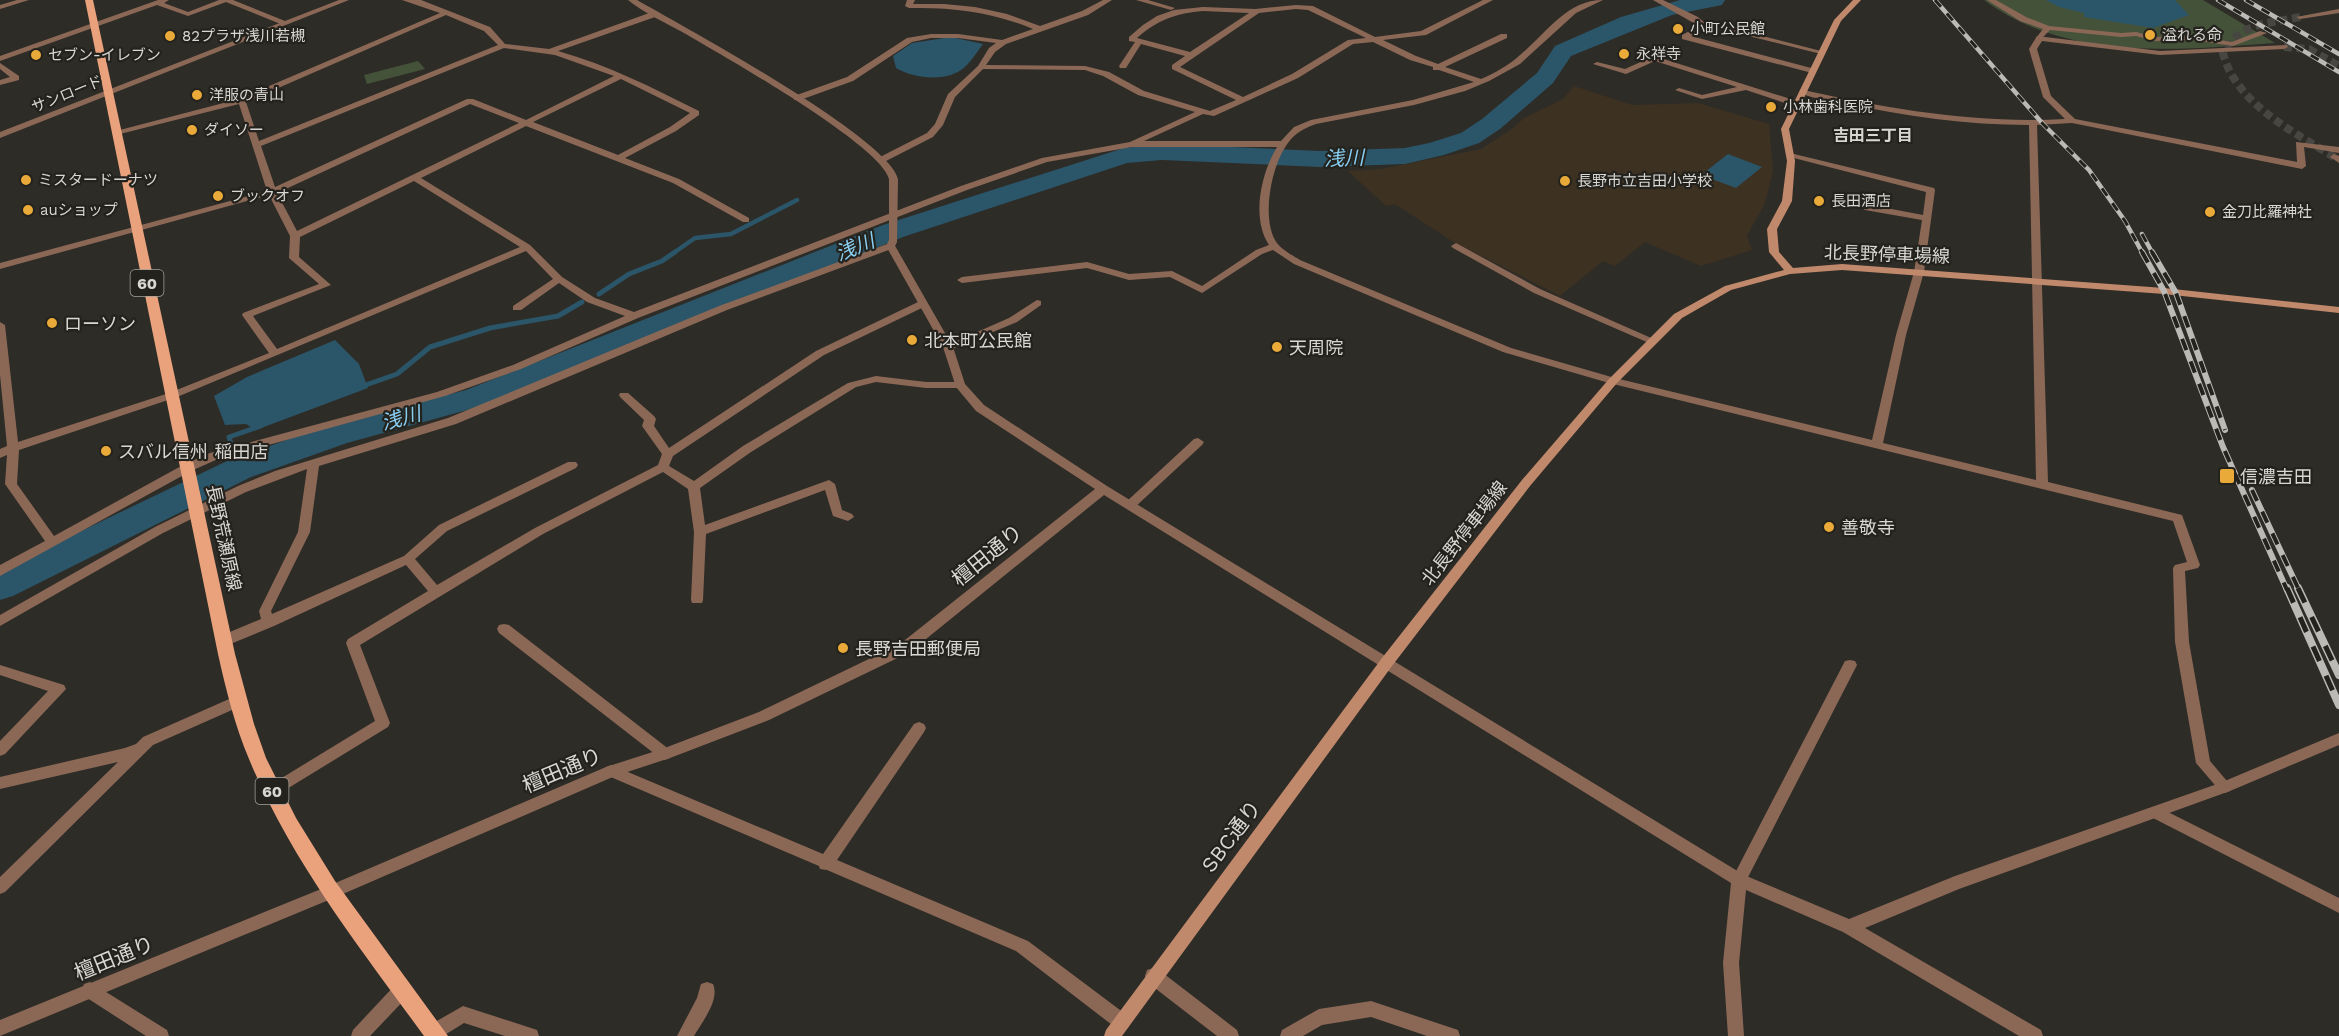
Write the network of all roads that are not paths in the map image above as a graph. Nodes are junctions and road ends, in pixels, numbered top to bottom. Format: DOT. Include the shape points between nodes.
graph roads {
  1 [pos="25,0"];
  2 [pos="89,0"];
  3 [pos="226,0"];
  4 [pos="345,0"];
  5 [pos="406,0"];
  6 [pos="632,0"];
  7 [pos="911,0"];
  8 [pos="944,0"];
  9 [pos="1089,0"];
  10 [pos="1140,0"];
  11 [pos="1489,0"];
  12 [pos="1599,0"];
  13 [pos="1857,0"];
  14 [pos="1990,0"];
  15 [pos="161,1"];
  16 [pos="1106,1"];
  17 [pos="1659,1"];
  18 [pos="935,5"];
  19 [pos="0,8"];
  20 [pos="1171,8"];
  21 [pos="1257,11"];
  22 [pos="2339,11"];
  23 [pos="445,13"];
  24 [pos="655,14"];
  25 [pos="2300,17"];
  26 [pos="286,23"];
  27 [pos="94,25"];
  28 [pos="1704,26"];
  29 [pos="1038,28"];
  30 [pos="2048,28"];
  31 [pos="2263,33"];
  32 [pos="1504,36"];
  33 [pos="1372,38"];
  34 [pos="2040,38"];
  35 [pos="1139,41"];
  36 [pos="1003,42"];
  37 [pos="503,46"];
  38 [pos="2284,47"];
  39 [pos="550,51"];
  40 [pos="1821,52"];
  41 [pos="1191,55"];
  42 [pos="0,59"];
  43 [pos="1597,64"];
  44 [pos="0,65"];
  45 [pos="1123,66"];
  46 [pos="981,67"];
  47 [pos="1437,68"];
  48 [pos="1812,71"];
  49 [pos="621,76"];
  50 [pos="1479,81"];
  51 [pos="0,83"];
  52 [pos="1746,88"];
  53 [pos="1679,90"];
  54 [pos="109,91"];
  55 [pos="1803,92"];
  56 [pos="797,98"];
  57 [pos="1241,99"];
  58 [pos="242,101"];
  59 [pos="1797,104"];
  60 [pos="1203,111"];
  61 [pos="2072,120"];
  62 [pos="529,122"];
  63 [pos="2033,125"];
  64 [pos="116,132"];
  65 [pos="0,135"];
  66 [pos="1132,144"];
  67 [pos="257,145"];
  68 [pos="1282,146"];
  69 [pos="1790,156"];
  70 [pos="2337,156"];
  71 [pos="618,158"];
  72 [pos="883,159"];
  73 [pos="414,177"];
  74 [pos="272,192"];
  75 [pos="1865,207"];
  76 [pos="891,216"];
  77 [pos="1926,218"];
  78 [pos="746,220"];
  79 [pos="135,229"];
  80 [pos="295,236"];
  81 [pos="891,244"];
  82 [pos="1275,246"];
  83 [pos="1456,246"];
  84 [pos="527,247"];
  85 [pos="0,266"];
  86 [pos="1790,271"];
  87 [pos="1919,272"];
  88 [pos="560,279"];
  89 [pos="962,280"];
  90 [pos="2038,281"];
  91 [pos="1037,303"];
  92 [pos="922,304"];
  93 [pos="517,308"];
  94 [pos="2339,310"];
  95 [pos="634,316"];
  96 [pos="0,325"];
  97 [pos="1653,341"];
  98 [pos="948,347"];
  99 [pos="275,354"];
  100 [pos="1613,381"];
  101 [pos="960,385"];
  102 [pos="3,386"];
  103 [pos="172,395"];
  104 [pos="624,395"];
  105 [pos="1198,442"];
  106 [pos="1878,445"];
  107 [pos="13,448"];
  108 [pos="0,454"];
  109 [pos="668,454"];
  110 [pos="314,463"];
  111 [pos="572,465"];
  112 [pos="663,467"];
  113 [pos="188,471"];
  114 [pos="2042,483"];
  115 [pos="694,487"];
  116 [pos="1102,489"];
  117 [pos="1130,505"];
  118 [pos="197,507"];
  119 [pos="848,516"];
  120 [pos="700,532"];
  121 [pos="52,542"];
  122 [pos="408,559"];
  123 [pos="0,570"];
  124 [pos="436,592"];
  125 [pos="698,600"];
  126 [pos="0,621"];
  127 [pos="269,622"];
  128 [pos="504,629"];
  129 [pos="223,641"];
  130 [pos="1387,662"];
  131 [pos="1850,665"];
  132 [pos="0,670"];
  133 [pos="236,702"];
  134 [pos="919,728"];
  135 [pos="2339,739"];
  136 [pos="148,741"];
  137 [pos="0,750"];
  138 [pos="665,754"];
  139 [pos="611,771"];
  140 [pos="0,783"];
  141 [pos="2225,787"];
  142 [pos="272,791"];
  143 [pos="2158,813"];
  144 [pos="825,864"];
  145 [pos="1739,880"];
  146 [pos="0,887"];
  147 [pos="331,892"];
  148 [pos="2339,906"];
  149 [pos="1849,927"];
  150 [pos="1153,976"];
  151 [pos="402,989"];
  152 [pos="90,990"];
  153 [pos="707,990"];
  154 [pos="1122,1022"];
  155 [pos="0,1028"];
  156 [pos="436,1034"];
  157 [pos="161,1036"];
  158 [pos="359,1036"];
  159 [pos="531,1036"];
  160 [pos="685,1036"];
  161 [pos="1112,1036"];
  162 [pos="1231,1036"];
  163 [pos="1288,1036"];
  164 [pos="1452,1036"];
  165 [pos="1736,1036"];
  166 [pos="2035,1036"];
  1 -- 19 [label="street"];
  2 -- 27 [label="main road, 長野荒瀬原線 / 60"];
  3 -- 15 [label="street" via="188,14"];
  3 -- 26 [label="street"];
  4 -- 26 [label="street, サンロード"];
  5 -- 23 [label="street"];
  6 -- 24 [label="street"];
  7 -- 18 [label="street" via="909,6"];
  8 -- 18 [label="street"];
  9 -- 16 [label="street"];
  10 -- 20 [label="street"];
  11 -- 33 [label="street" via="1423,33"];
  12 -- 50 [label="street" via="1574,11 1533,51 1507,69"];
  13 -- 40 [label="main road" via="1838,20"];
  14 -- 30 [label="street"];
  15 -- 27 [label="street"];
  16 -- 29 [label="street" via="1085,13"];
  17 -- 28 [label="street"];
  18 -- 29 [label="street" via="969,6 1005,14"];
  20 -- 21 [label="street" via="1204,5"];
  20 -- 35 [label="street" via="1144,23 1132,39"];
  21 -- 33 [label="street" via="1310,8"];
  21 -- 41 [label="street"];
  22 -- 25 [label="street"];
  23 -- 37 [label="street" via="487,29"];
  23 -- 58 [label="street"];
  24 -- 39 [label="street"];
  24 -- 56 [label="street"];
  26 -- 54 [label="street, サンロード"];
  27 -- 42 [label="street"];
  27 -- 54 [label="main road, 長野荒瀬原線 / 60"];
  28 -- 40 [label="street"];
  28 -- 48 [label="street" via="1684,37"];
  29 -- 36 [label="street"];
  30 -- 31 [label="street" via="2233,44"];
  30 -- 34 [label="street"];
  32 -- 47 [label="street"];
  33 -- 47 [label="street"];
  33 -- 57 [label="street" via="1351,42 1295,76"];
  34 -- 38 [label="street" via="2160,53"];
  34 -- 61 [label="street" via="2033,49 2047,97"];
  35 -- 41 [label="street"];
  35 -- 45 [label="street"];
  36 -- 46 [label="street"];
  36 -- 56 [label="street" via="958,36 910,40 850,78"];
  37 -- 39 [label="street"];
  37 -- 67 [label="street"];
  39 -- 49 [label="street" via="583,58"];
  40 -- 48 [label="main road"];
  41 -- 57 [label="street" via="1175,67"];
  43 -- 52 [label="street" via="1626,72 1654,58"];
  44 -- 51 [label="street" via="16,78"];
  46 -- 60 [label="street" via="1085,68 1106,74 1141,93"];
  46 -- 72 [label="street" via="951,96 939,125 930,135"];
  47 -- 50 [label="street"];
  48 -- 55 [label="main road"];
  49 -- 62 [label="street"];
  49 -- 71 [label="street" via="696,113"];
  50 -- 68 [label="street" via="1451,93 1314,122 1296,129"];
  52 -- 53 [label="street" via="1702,97"];
  52 -- 59 [label="street"];
  54 -- 64 [label="main road, 長野荒瀬原線 / 60"];
  54 -- 65 [label="street, サンロード"];
  55 -- 59 [label="main road"];
  55 -- 63 [label="street" via="1899,114"];
  56 -- 72 [label="street"];
  57 -- 60 [label="street" via="1211,114"];
  58 -- 64 [label="street"];
  58 -- 67 [label="street"];
  59 -- 69 [label="main road" via="1785,129"];
  60 -- 66 [label="street"];
  61 -- 63 [label="street"];
  61 -- 70 [label="street" via="2302,166 2300,144"];
  62 -- 71 [label="street"];
  62 -- 73 [label="street"];
  62 -- 74 [label="street" via="470,101"];
  63 -- 90 [label="street"];
  64 -- 79 [label="main road, 長野荒瀬原線 / 60"];
  66 -- 68 [label="street"];
  66 -- 76 [label="street" via="1045,160"];
  67 -- 74 [label="street"];
  68 -- 82 [label="street" via="1271,167 1265,199 1265,223"];
  69 -- 77 [label="street" via="1931,190"];
  69 -- 86 [label="main road" via="1787,201 1772,229 1774,252"];
  71 -- 78 [label="street" via="676,181"];
  72 -- 76 [label="street" via="893,175"];
  73 -- 80 [label="street"];
  73 -- 84 [label="street"];
  74 -- 79 [label="street"];
  74 -- 80 [label="street"];
  75 -- 77 [label="street"];
  76 -- 81 [label="street"];
  76 -- 95 [label="street"];
  77 -- 87 [label="street"];
  79 -- 85 [label="street"];
  79 -- 103 [label="main road, 長野荒瀬原線 / 60"];
  80 -- 99 [label="street" via="294,258 327,285 247,315"];
  81 -- 92 [label="street"];
  81 -- 110 [label="street" via="723,308 452,421"];
  82 -- 89 [label="street" via="1259,252 1202,290 1172,274 1129,277 1087,265"];
  82 -- 100 [label="street" via="1297,262 1477,340"];
  83 -- 97 [label="street" via="1537,291"];
  84 -- 88 [label="street"];
  84 -- 99 [label="street"];
  86 -- 87 [label="main road, 北長野停車場線" via="1842,267"];
  86 -- 97 [label="main road, 北長野停車場線" via="1728,288 1678,316"];
  87 -- 90 [label="main road, 北長野停車場線"];
  87 -- 106 [label="street"];
  88 -- 93 [label="street"];
  88 -- 95 [label="street" via="591,300"];
  90 -- 94 [label="main road, 北長野停車場線"];
  90 -- 114 [label="street"];
  91 -- 98 [label="street" via="1013,320"];
  92 -- 98 [label="street"];
  92 -- 109 [label="street" via="820,353"];
  95 -- 113 [label="street" via="517,367 441,394 213,456"];
  96 -- 102 [label="street"];
  97 -- 100 [label="main road, 北長野停車場線"];
  98 -- 101 [label="street"];
  99 -- 103 [label="street"];
  100 -- 106 [label="street"];
  100 -- 130 [label="main road, 北長野停車場線" via="1526,483"];
  101 -- 115 [label="street" via="876,379 852,385 747,449"];
  101 -- 116 [label="street" via="980,408"];
  102 -- 107 [label="street"];
  103 -- 107 [label="street"];
  103 -- 113 [label="main road, 長野荒瀬原線 / 60"];
  104 -- 109 [label="street" via="650,419 648,426"];
  105 -- 117 [label="street"];
  106 -- 114 [label="street"];
  107 -- 108 [label="street"];
  107 -- 121 [label="street" via="11,484"];
  109 -- 112 [label="street"];
  110 -- 118 [label="street"];
  110 -- 127 [label="street" via="304,532 265,611"];
  111 -- 122 [label="street" via="443,528"];
  112 -- 115 [label="street"];
  112 -- 124 [label="street" via="539,531"];
  113 -- 118 [label="main road, 長野荒瀬原線 / 60"];
  113 -- 121 [label="street"];
  114 -- 141 [label="street" via="2178,518 2194,565 2179,568 2182,642 2203,763"];
  115 -- 120 [label="street"];
  116 -- 117 [label="street"];
  116 -- 138 [label="street, 檀田通り" via="905,648 764,716"];
  117 -- 130 [label="street"];
  118 -- 126 [label="street"];
  118 -- 129 [label="main road, 長野荒瀬原線 / 60"];
  119 -- 120 [label="street" via="837,513 829,484"];
  120 -- 125 [label="street"];
  121 -- 123 [label="street"];
  122 -- 124 [label="street"];
  122 -- 127 [label="street"];
  124 -- 142 [label="street" via="353,643 383,723"];
  127 -- 129 [label="street"];
  128 -- 138 [label="street"];
  129 -- 133 [label="main road, 長野荒瀬原線 / 60"];
  130 -- 145 [label="street"];
  130 -- 150 [label="main road, SBC通り"];
  131 -- 145 [label="street"];
  132 -- 137 [label="street" via="59,688"];
  133 -- 136 [label="street"];
  133 -- 142 [label="main road, 長野荒瀬原線 / 60"];
  134 -- 144 [label="street"];
  135 -- 141 [label="street"];
  136 -- 140 [label="street" via="129,753"];
  136 -- 146 [label="street"];
  138 -- 139 [label="street, 檀田通り"];
  139 -- 144 [label="street"];
  139 -- 147 [label="street, 檀田通り"];
  141 -- 143 [label="street"];
  142 -- 147 [label="main road, 長野荒瀬原線 / 60"];
  143 -- 148 [label="street"];
  143 -- 149 [label="street" via="1955,883"];
  144 -- 154 [label="street" via="1022,946"];
  145 -- 149 [label="street"];
  145 -- 165 [label="street" via="1731,963"];
  147 -- 151 [label="main road, 長野荒瀬原線 / 60"];
  147 -- 152 [label="street, 檀田通り"];
  149 -- 166 [label="street"];
  150 -- 154 [label="main road, SBC通り"];
  150 -- 162 [label="street"];
  151 -- 156 [label="main road, 長野荒瀬原線 / 60"];
  151 -- 158 [label="street"];
  152 -- 155 [label="street, 檀田通り"];
  152 -- 157 [label="street"];
  153 -- 160 [label="street"];
  154 -- 161 [label="main road, SBC通り"];
  156 -- 159 [label="street" via="463,1014"];
  163 -- 164 [label="street" via="1319,1017 1371,1009"];
}
